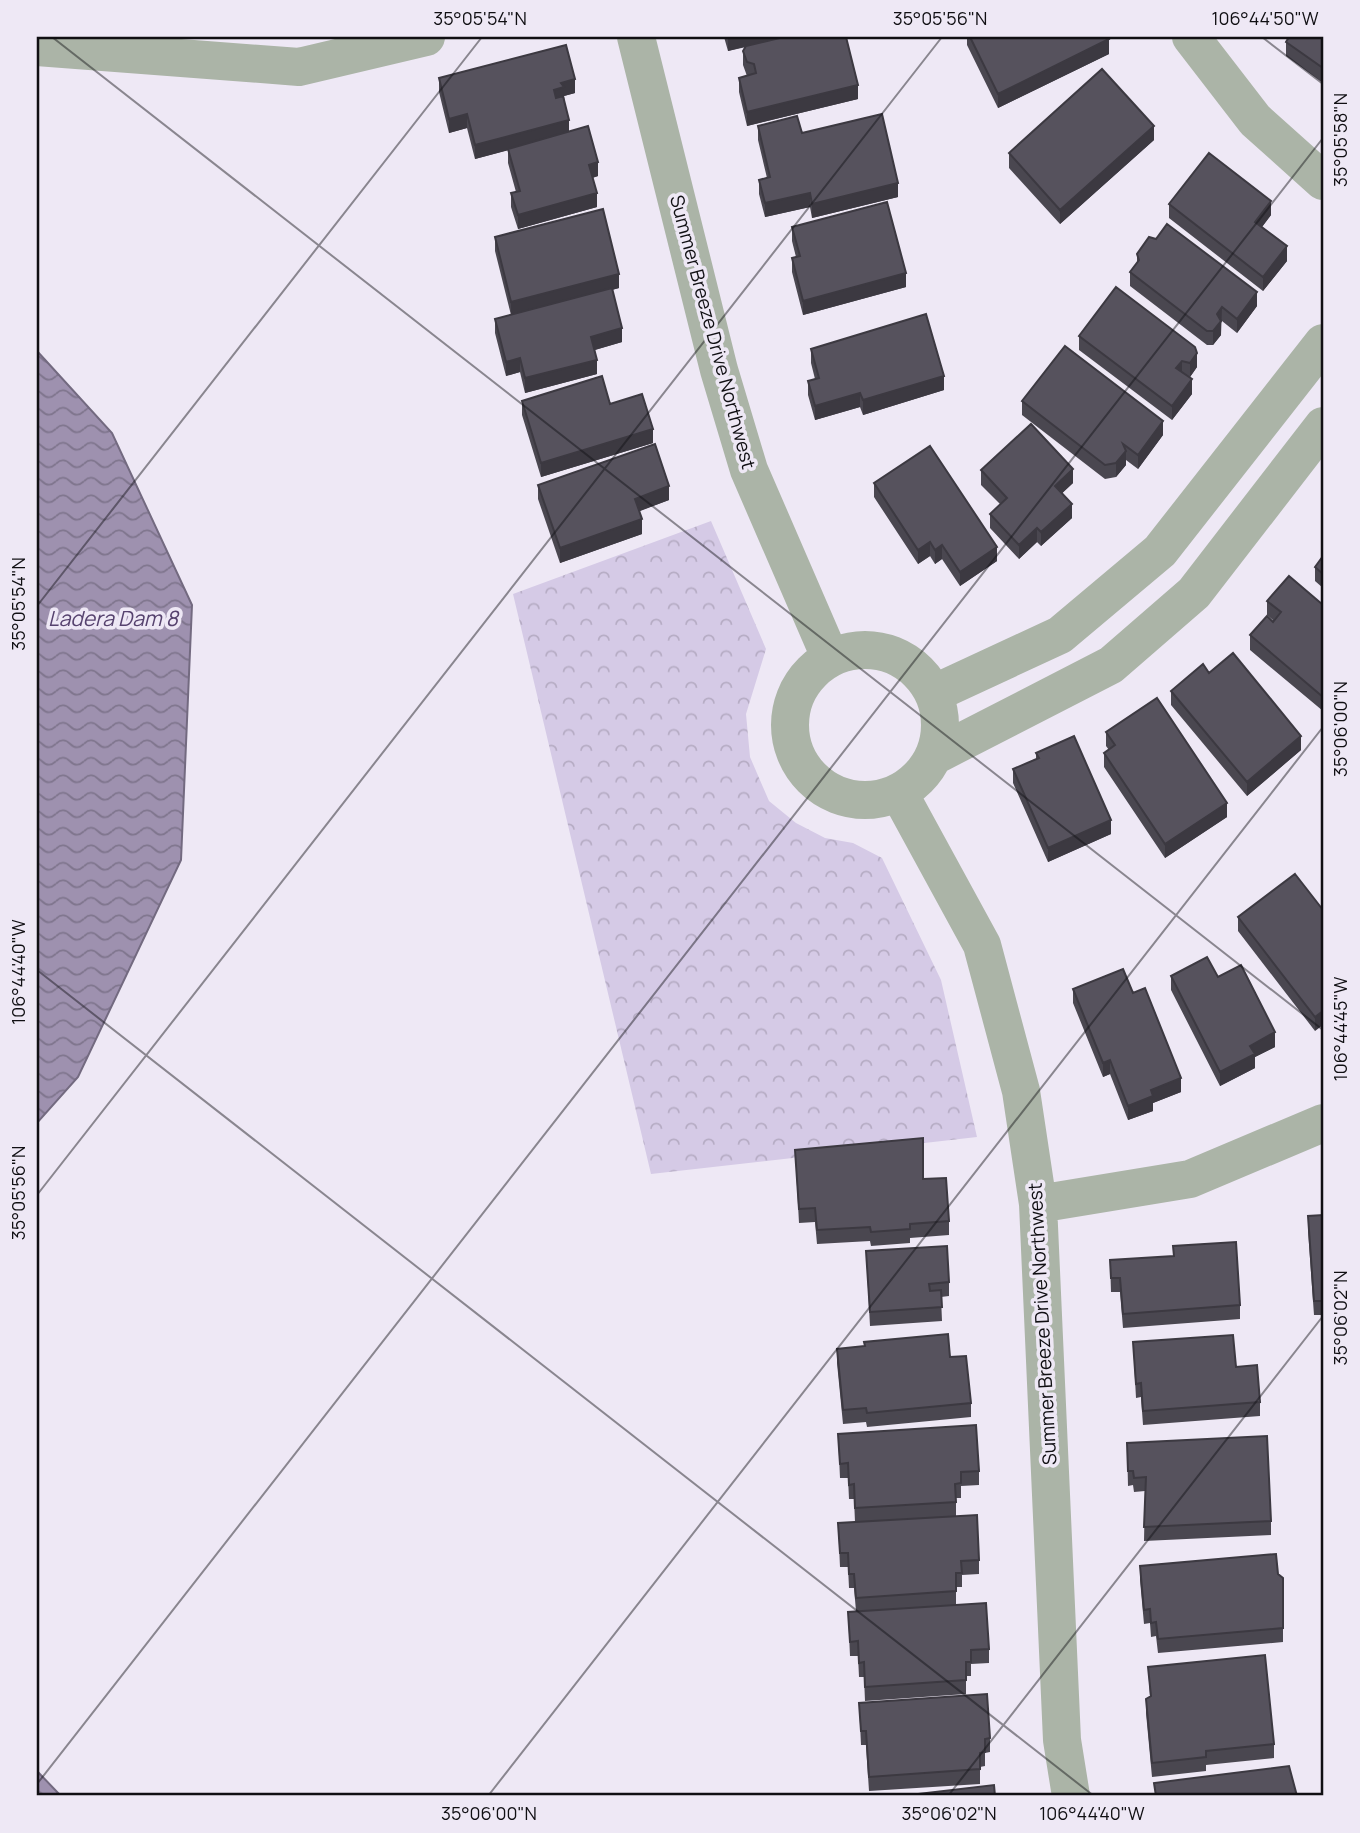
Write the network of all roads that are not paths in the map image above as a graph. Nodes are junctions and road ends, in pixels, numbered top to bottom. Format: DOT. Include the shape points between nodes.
graph roads {
  1 [pos="426,37"];
  2 [pos="636,37"];
  3 [pos="1191,37"];
  4 [pos="37,47"];
  5 [pos="1323,181"];
  6 [pos="1323,343"];
  7 [pos="1323,426"];
  8 [pos="830,657"];
  9 [pos="935,693"];
  10 [pos="934,756"];
  11 [pos="900,793"];
  12 [pos="1323,1123"];
  13 [pos="1038,1204"];
  14 [pos="1071,1796"];
  1 -- 4 [label="street" via="299,67"];
  2 -- 8 [label="street, Summer Breeze Drive Northwest" via="719,370 749,470"];
  3 -- 5 [label="street" via="1255,120"];
  6 -- 9 [label="street" via="1160,551 1060,635"];
  7 -- 10 [label="street" via="1194,593 1111,665"];
  8 -- 9 [label="street" via="860,649 879,650 905,660"];
  8 -- 11 [label="street" via="807,676 792,705 789,733 796,757 815,782 836,795 861,801"];
  9 -- 10 [label="street" via="941,727"];
  10 -- 11 [label="street" via="919,778"];
  11 -- 13 [label="street, Summer Breeze Drive Northwest" via="982,945 1021,1091"];
  12 -- 13 [label="street" via="1190,1179"];
  13 -- 14 [label="street, Summer Breeze Drive Northwest" via="1062,1740"];
}
